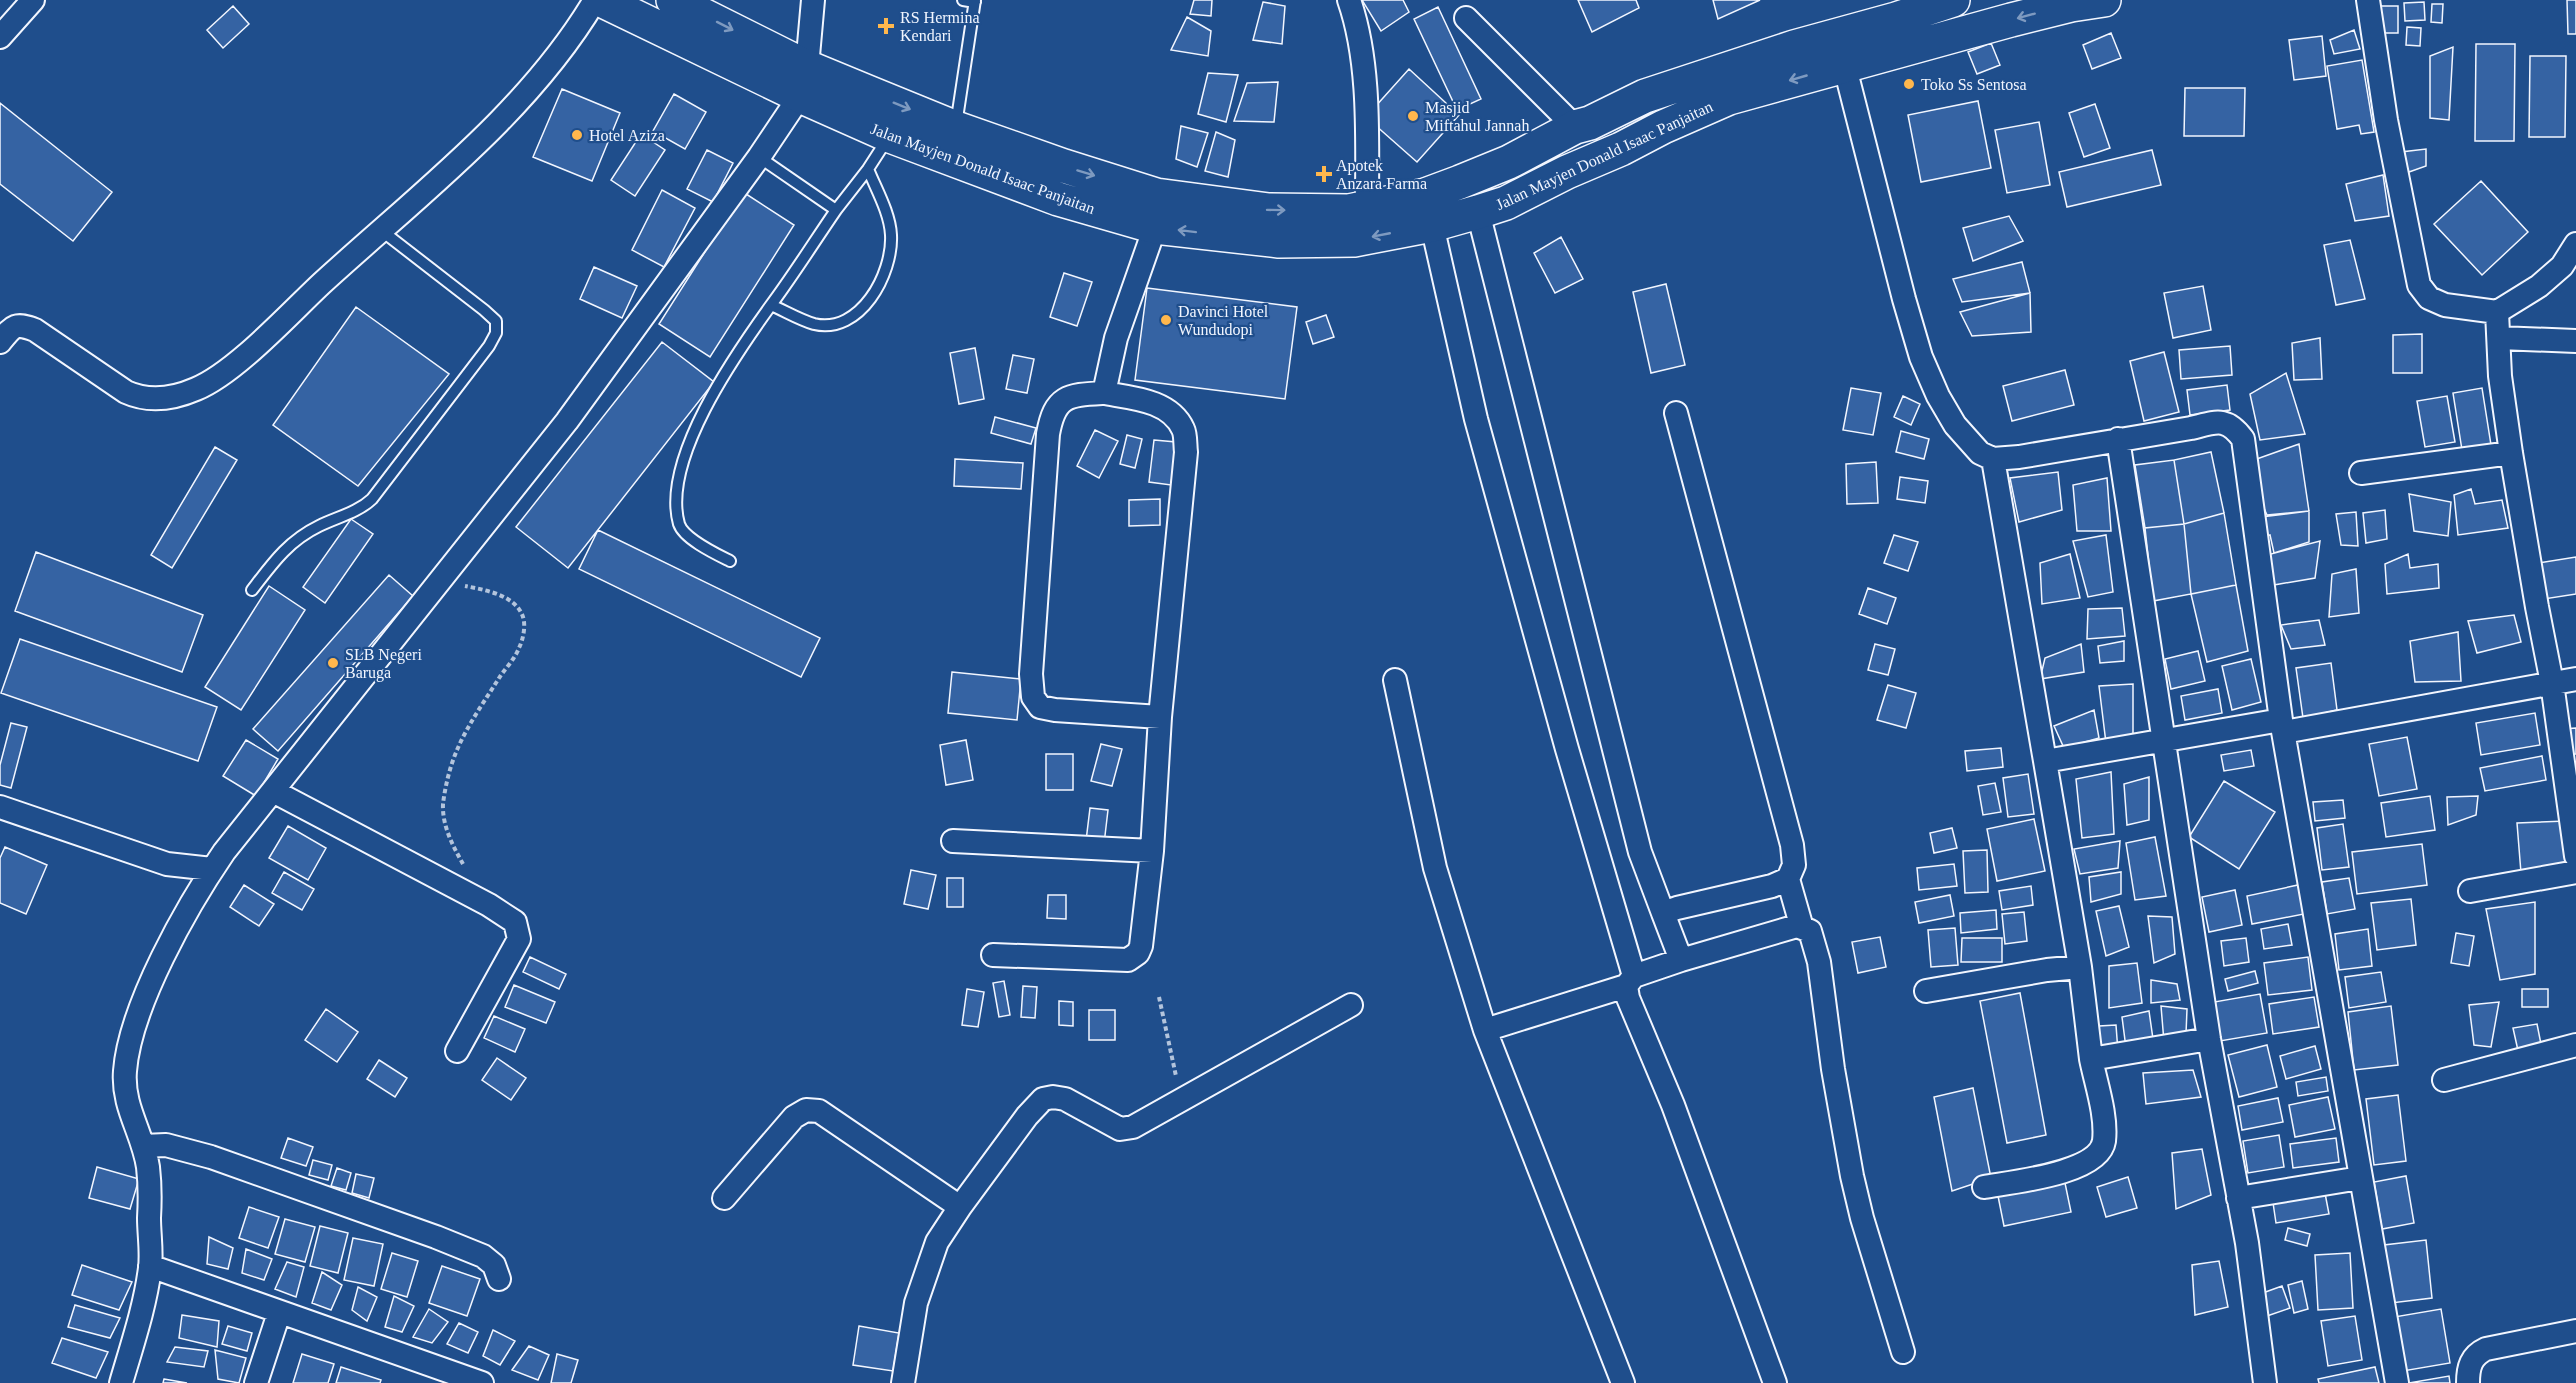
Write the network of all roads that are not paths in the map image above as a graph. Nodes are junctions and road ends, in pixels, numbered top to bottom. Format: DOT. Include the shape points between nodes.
graph roads {
  1 [pos="33,0"];
  2 [pos="595,0"];
  3 [pos="602,0"];
  4 [pos="673,0"];
  5 [pos="813,0"];
  6 [pos="963,0"];
  7 [pos="1349,0"];
  8 [pos="1953,0"];
  9 [pos="2104,0"];
  10 [pos="2368,0"];
  11 [pos="975,1"];
  12 [pos="1892,10"];
  13 [pos="1466,18"];
  14 [pos="0,38"];
  15 [pos="1840,52"];
  16 [pos="804,82"];
  17 [pos="956,128"];
  18 [pos="1575,128"];
  19 [pos="890,135"];
  20 [pos="759,157"];
  21 [pos="868,169"];
  22 [pos="1367,207"];
  23 [pos="836,210"];
  24 [pos="1479,212"];
  25 [pos="1431,225"];
  26 [pos="1155,227"];
  27 [pos="382,231"];
  28 [pos="2576,244"];
  29 [pos="771,305"];
  30 [pos="2497,312"];
  31 [pos="2499,338"];
  32 [pos="2576,341"];
  33 [pos="0,342"];
  34 [pos="1104,393"];
  35 [pos="1676,413"];
  36 [pos="2118,439"];
  37 [pos="2511,453"];
  38 [pos="1993,459"];
  39 [pos="2361,473"];
  40 [pos="730,561"];
  41 [pos="252,590"];
  42 [pos="2576,679"];
  43 [pos="1395,680"];
  44 [pos="2552,683"];
  45 [pos="1160,717"];
  46 [pos="2282,726"];
  47 [pos="2165,741"];
  48 [pos="2045,761"];
  49 [pos="273,791"];
  50 [pos="0,807"];
  51 [pos="953,841"];
  52 [pos="1152,851"];
  53 [pos="2576,856"];
  54 [pos="212,869"];
  55 [pos="2576,872"];
  56 [pos="1788,879"];
  57 [pos="2470,891"];
  58 [pos="1663,913"];
  59 [pos="1802,928"];
  60 [pos="993,955"];
  61 [pos="1681,960"];
  62 [pos="2080,967"];
  63 [pos="1630,981"];
  64 [pos="1926,992"];
  65 [pos="1351,1005"];
  66 [pos="1485,1030"];
  67 [pos="2209,1040"];
  68 [pos="2576,1045"];
  69 [pos="457,1051"];
  70 [pos="2091,1059"];
  71 [pos="2445,1080"];
  72 [pos="143,1146"];
  73 [pos="2360,1178"];
  74 [pos="1984,1187"];
  75 [pos="724,1198"];
  76 [pos="2238,1198"];
  77 [pos="960,1207"];
  78 [pos="150,1266"];
  79 [pos="499,1279"];
  80 [pos="279,1313"];
  81 [pos="2576,1331"];
  82 [pos="1904,1352"];
  83 [pos="121,1383"];
  84 [pos="256,1383"];
  85 [pos="482,1383"];
  86 [pos="903,1383"];
  87 [pos="1623,1383"];
  88 [pos="1775,1383"];
  89 [pos="2265,1383"];
  90 [pos="2397,1383"];
  91 [pos="2468,1383"];
  1 -- 14 [label="street"];
  2 -- 27 [label="street" via="543,75"];
  3 -- 16 [label="highway, Jalan Mayjen Donald Isaac Panjaitan"];
  4 -- 16 [label="highway, Jalan Mayjen Donald Isaac Panjaitan, one-way"];
  5 -- 16 [label="street"];
  6 -- 11 [label="lane"];
  7 -- 22 [label="street" via="1366,98"];
  8 -- 12 [label="highway, Jalan Mayjen Donald Isaac Panjaitan"];
  9 -- 15 [label="highway, Jalan Mayjen Donald Isaac Panjaitan, one-way"];
  10 -- 30 [label="street" via="2386,120 2419,285 2429,298 2445,305"];
  11 -- 17 [label="lane"];
  12 -- 15 [label="highway, Jalan Mayjen Donald Isaac Panjaitan"];
  13 -- 18 [label="street"];
  15 -- 18 [label="highway, Jalan Mayjen Donald Isaac Panjaitan" via="1794,47 1645,96"];
  15 -- 24 [label="highway, Jalan Mayjen Donald Isaac Panjaitan, one-way" via="1663,127 1506,203"];
  15 -- 38 [label="street" via="1921,357 1955,425 1980,453"];
  16 -- 17 [label="highway, Jalan Mayjen Donald Isaac Panjaitan, one-way"];
  16 -- 19 [label="highway, Jalan Mayjen Donald Isaac Panjaitan"];
  16 -- 20 [label="street"];
  17 -- 22 [label="highway, Jalan Mayjen Donald Isaac Panjaitan, one-way" via="1156,195 1269,210 1349,211"];
  18 -- 22 [label="highway, Jalan Mayjen Donald Isaac Panjaitan" via="1460,182 1425,195"];
  19 -- 21 [label="lane"];
  19 -- 26 [label="highway, Jalan Mayjen Donald Isaac Panjaitan" via="1059,199"];
  20 -- 23 [label="lane"];
  20 -- 49 [label="street" via="567,421"];
  21 -- 23 [label="lane"];
  21 -- 29 [label="lane" via="891,234 888,263 869,301 843,323 815,324"];
  23 -- 29 [label="lane"];
  24 -- 25 [label="highway, Jalan Mayjen Donald Isaac Panjaitan"];
  24 -- 58 [label="street" via="1640,852"];
  25 -- 26 [label="highway, Jalan Mayjen Donald Isaac Panjaitan, one-way" via="1354,240 1279,241"];
  25 -- 63 [label="street" via="1476,419"];
  26 -- 34 [label="street" via="1116,338"];
  27 -- 33 [label="street" via="227,369 197,389 167,398 140,399 35,330 21,325 12,327"];
  27 -- 41 [label="lane" via="484,310 496,321 496,333 372,499 358,511 316,527 292,542"];
  28 -- 30 [label="street" via="2562,266 2539,286"];
  29 -- 40 [label="lane" via="749,334 690,439 676,495 680,526 698,544"];
  30 -- 31 [label="street"];
  31 -- 32 [label="street"];
  31 -- 37 [label="street"];
  34 -- 45 [label="street" via="1161,405 1174,414 1184,430 1186,452"];
  34 -- 45 [label="street" via="1073,395 1057,405 1051,416 1031,674 1033,697 1040,706 1055,710"];
  35 -- 56 [label="street" via="1792,845 1794,866"];
  36 -- 38 [label="street"];
  36 -- 46 [label="street" via="2218,422 2233,426 2243,439"];
  36 -- 47 [label="street"];
  37 -- 39 [label="street"];
  37 -- 44 [label="street"];
  38 -- 48 [label="street"];
  42 -- 44 [label="street"];
  43 -- 66 [label="street" via="1435,868"];
  44 -- 46 [label="street"];
  44 -- 53 [label="street"];
  45 -- 52 [label="street"];
  46 -- 47 [label="street"];
  46 -- 73 [label="street"];
  47 -- 48 [label="street"];
  47 -- 67 [label="street"];
  48 -- 62 [label="street"];
  49 -- 54 [label="street"];
  49 -- 69 [label="street" via="515,922 519,939"];
  50 -- 54 [label="street" via="167,864"];
  51 -- 52 [label="street"];
  52 -- 60 [label="street" via="1141,946 1133,958"];
  54 -- 72 [label="street" via="156,973 127,1050 127,1105"];
  55 -- 57 [label="street"];
  56 -- 58 [label="street"];
  56 -- 59 [label="street"];
  58 -- 61 [label="street"];
  59 -- 61 [label="street" via="1797,926"];
  59 -- 82 [label="street" via="1810,931 1818,962 1854,1186"];
  61 -- 63 [label="street"];
  62 -- 64 [label="street"];
  62 -- 70 [label="street"];
  63 -- 66 [label="street"];
  63 -- 88 [label="street" via="1628,998 1673,1105"];
  65 -- 77 [label="street" via="1133,1127 1120,1129 1065,1099 1043,1099"];
  66 -- 87 [label="street"];
  67 -- 70 [label="street"];
  67 -- 76 [label="street"];
  68 -- 71 [label="street"];
  70 -- 74 [label="street" via="2104,1143 2090,1160 2070,1170"];
  72 -- 78 [label="street" via="148,1168"];
  72 -- 79 [label="street" via="166,1146 211,1157 436,1238 483,1256 494,1265"];
  73 -- 76 [label="street"];
  73 -- 90 [label="street"];
  75 -- 77 [label="street" via="794,1117 806,1110 819,1111"];
  76 -- 89 [label="street"];
  77 -- 86 [label="street" via="937,1242 922,1282"];
  78 -- 80 [label="street"];
  78 -- 83 [label="street"];
  80 -- 84 [label="street"];
  80 -- 85 [label="street"];
  81 -- 91 [label="street" via="2486,1349 2470,1363"];
}
